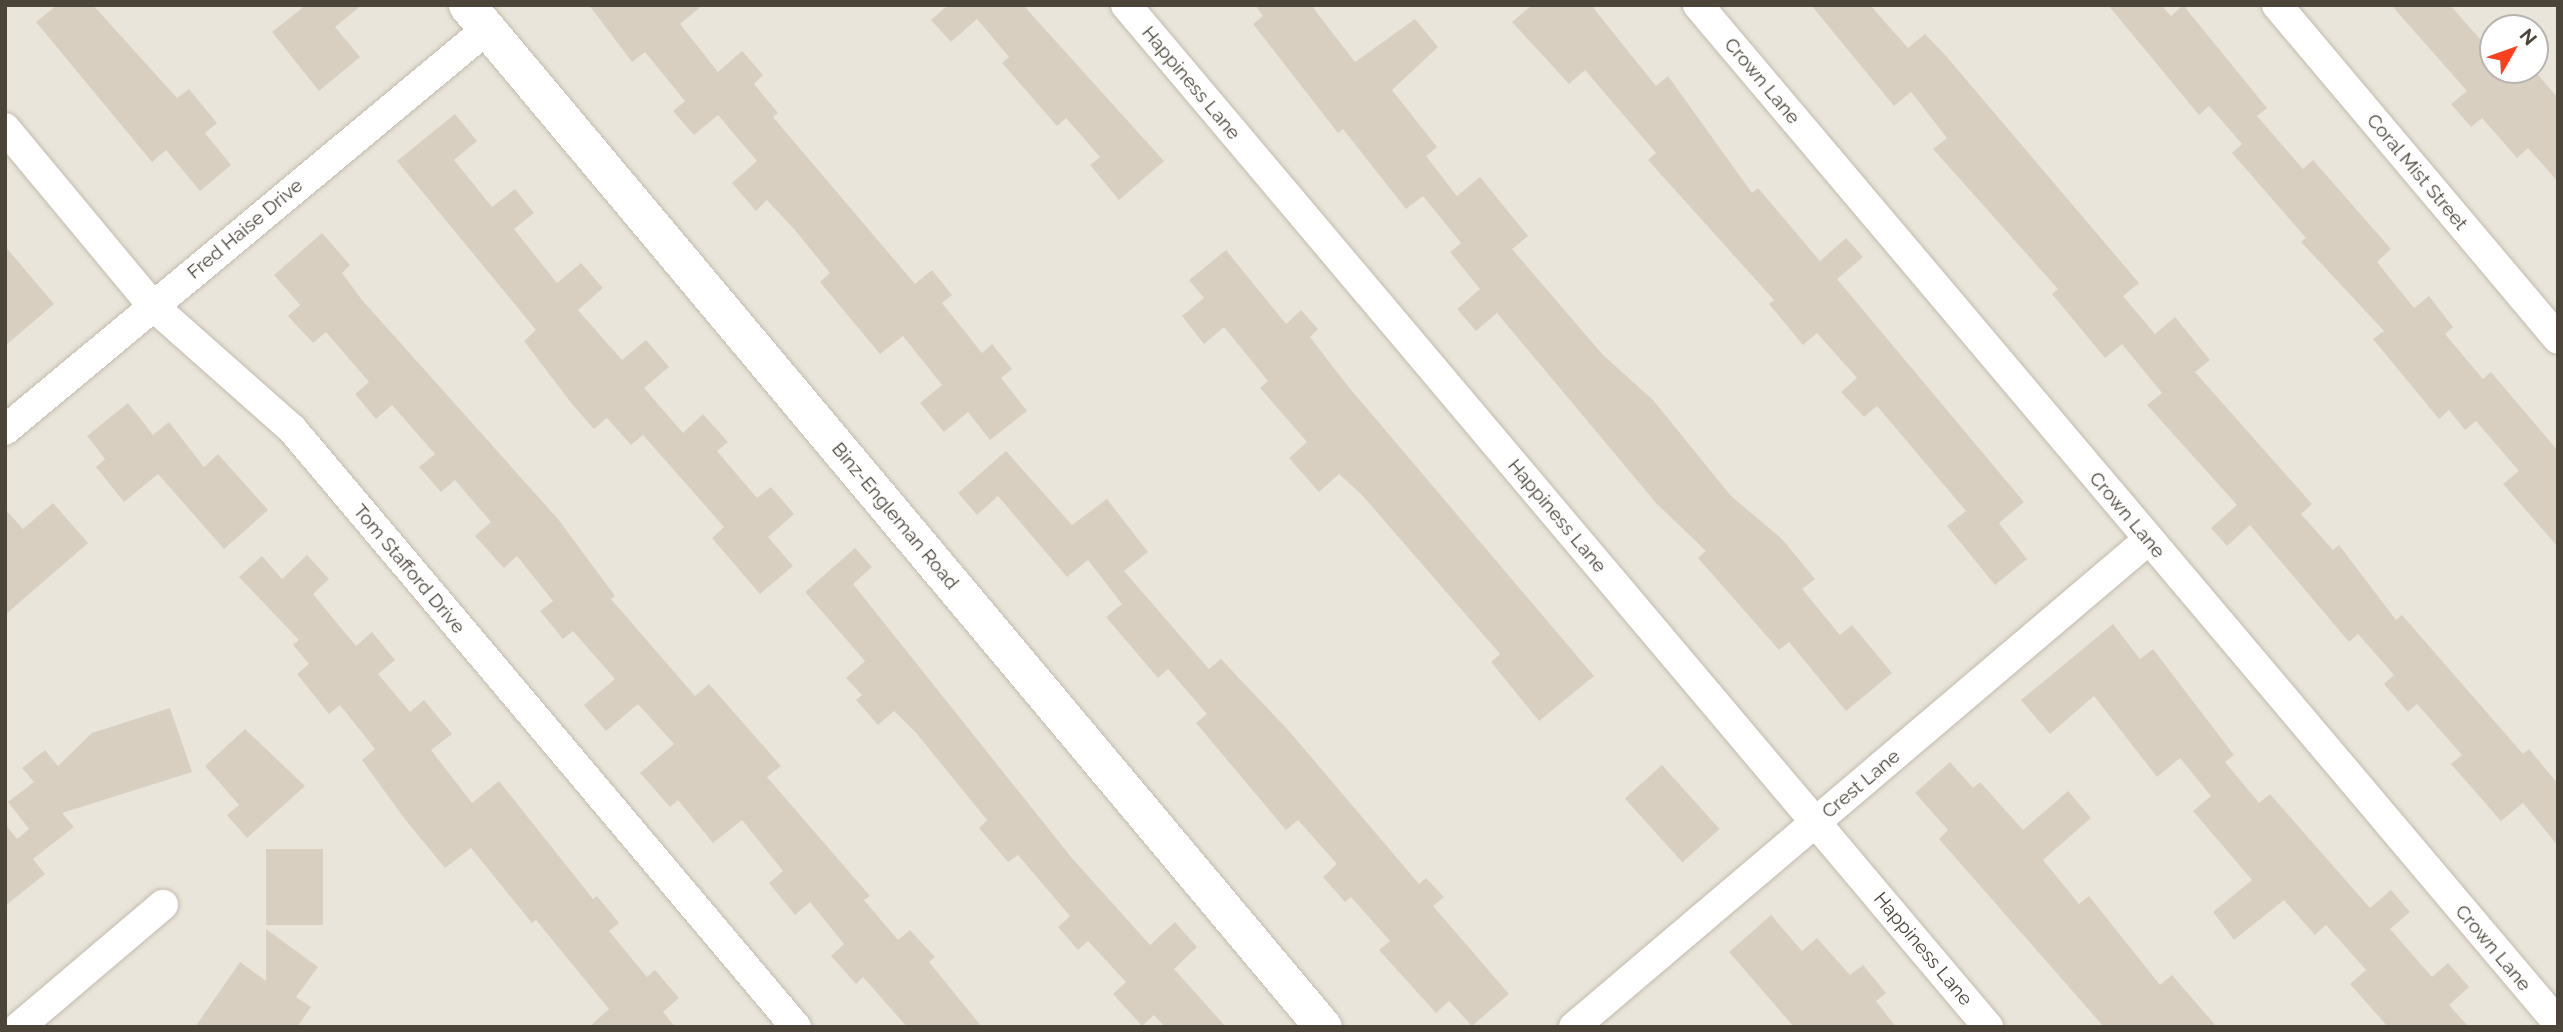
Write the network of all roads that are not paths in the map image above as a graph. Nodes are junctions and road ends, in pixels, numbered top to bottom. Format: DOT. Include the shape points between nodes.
graph roads {
  1 [pos="1126,5"];
  2 [pos="1698,5"];
  3 [pos="2277,5"];
  4 [pos="477,17"];
  5 [pos="5,128"];
  6 [pos="153,306"];
  7 [pos="2558,339"];
  8 [pos="5,430"];
  9 [pos="2148,540"];
  10 [pos="1816,823"];
  11 [pos="163,905"];
  12 [pos="2558,1023"];
  13 [pos="19,1027"];
  14 [pos="796,1027"];
  15 [pos="1323,1027"];
  16 [pos="1574,1027"];
  17 [pos="1988,1027"];
  1 -- 10 [label="street, Happiness Lane"];
  2 -- 9 [label="street, Crown Lane"];
  3 -- 7 [label="street, Coral Mist Street"];
  4 -- 6 [label="street, Fred Haise Drive"];
  4 -- 15 [label="street, Binz-Engleman Road"];
  5 -- 6 [label="street, Tom Stafford Drive"];
  6 -- 8 [label="street, Fred Haise Drive"];
  6 -- 14 [label="street, Tom Stafford Drive" via="292,429"];
  9 -- 10 [label="street, Crest Lane"];
  9 -- 12 [label="street, Crown Lane"];
  10 -- 16 [label="street, Crest Lane"];
  10 -- 17 [label="street, Happiness Lane"];
  11 -- 13 [label="street"];
}
